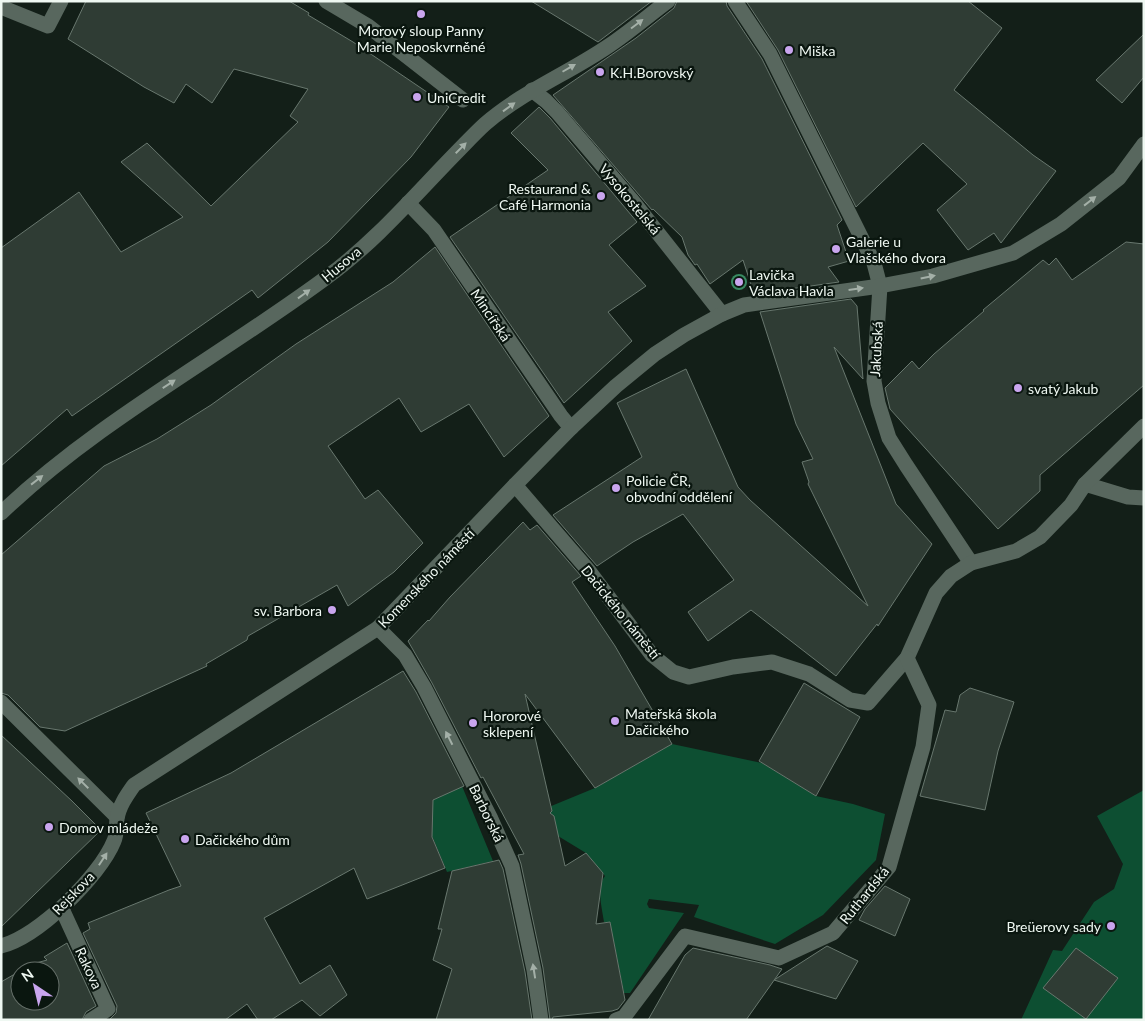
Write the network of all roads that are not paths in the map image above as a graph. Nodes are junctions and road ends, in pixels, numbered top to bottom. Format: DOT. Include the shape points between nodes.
graph roads {
  1 [pos="61,1"];
  2 [pos="326,1"];
  3 [pos="668,1"];
  4 [pos="735,1"];
  5 [pos="1,6"];
  6 [pos="532,90"];
  7 [pos="463,100"];
  8 [pos="1144,144"];
  9 [pos="408,203"];
  10 [pos="880,286"];
  11 [pos="722,314"];
  12 [pos="1144,426"];
  13 [pos="572,428"];
  14 [pos="1085,484"];
  15 [pos="515,485"];
  16 [pos="1144,498"];
  17 [pos="1,513"];
  18 [pos="971,563"];
  19 [pos="378,628"];
  20 [pos="907,658"];
  21 [pos="1,702"];
  22 [pos="117,817"];
  23 [pos="62,909"];
  24 [pos="1,946"];
  25 [pos="91,1020"];
  26 [pos="541,1020"];
  27 [pos="616,1020"];
  1 -- 5 [label="street" via="48,26"];
  2 -- 7 [label="street" via="368,26"];
  6 -- 3 [label="street, Husova, one-way" via="606,47"];
  4 -- 10 [label="street, Jakubská" via="770,54 874,264"];
  9 -- 6 [label="street, Husova, one-way" via="486,123"];
  6 -- 11 [label="street, Vysokostelská" via="557,112 631,199"];
  10 -- 8 [label="street, Komenského náměstí, one-way" via="933,276 1014,253 1061,224 1119,178"];
  9 -- 13 [label="street, Mincířská" via="434,230"];
  17 -- 9 [label="street, Husova, one-way" via="86,442 330,275"];
  11 -- 10 [label="street, Komenského náměstí, one-way" via="744,305"];
  10 -- 18 [label="street, Jakubská" via="874,381 881,412 890,438 906,465"];
  11 -- 13 [label="street, Komenského náměstí" via="655,354"];
  12 -- 14 [label="street"];
  13 -- 15 [label="street, Komenského náměstí"];
  14 -- 16 [label="street" via="1128,497"];
  14 -- 18 [label="street" via="1071,505 1040,537 1016,551"];
  15 -- 19 [label="street, Komenského náměstí"];
  15 -- 20 [label="street, Dačického náměstí" via="588,571 652,655 673,672 689,677 772,662 809,674 850,700 868,703"];
  18 -- 20 [label="street" via="951,576 936,593"];
  19 -- 22 [label="street, Komenského náměstí" via="134,784"];
  26 -- 19 [label="street, Barborská, one-way" via="512,866 424,687 405,655"];
  20 -- 27 [label="street, Ruthardská" via="929,705 922,747 889,867 832,933 779,958 685,936 624,1017"];
  22 -- 21 [label="street, one-way"];
  23 -- 22 [label="street, Rejskova, one-way" via="99,866 115,840"];
  23 -- 24 [label="street, Rejskova" via="27,934"];
  23 -- 25 [label="street, Rakova" via="108,1009"];
}
